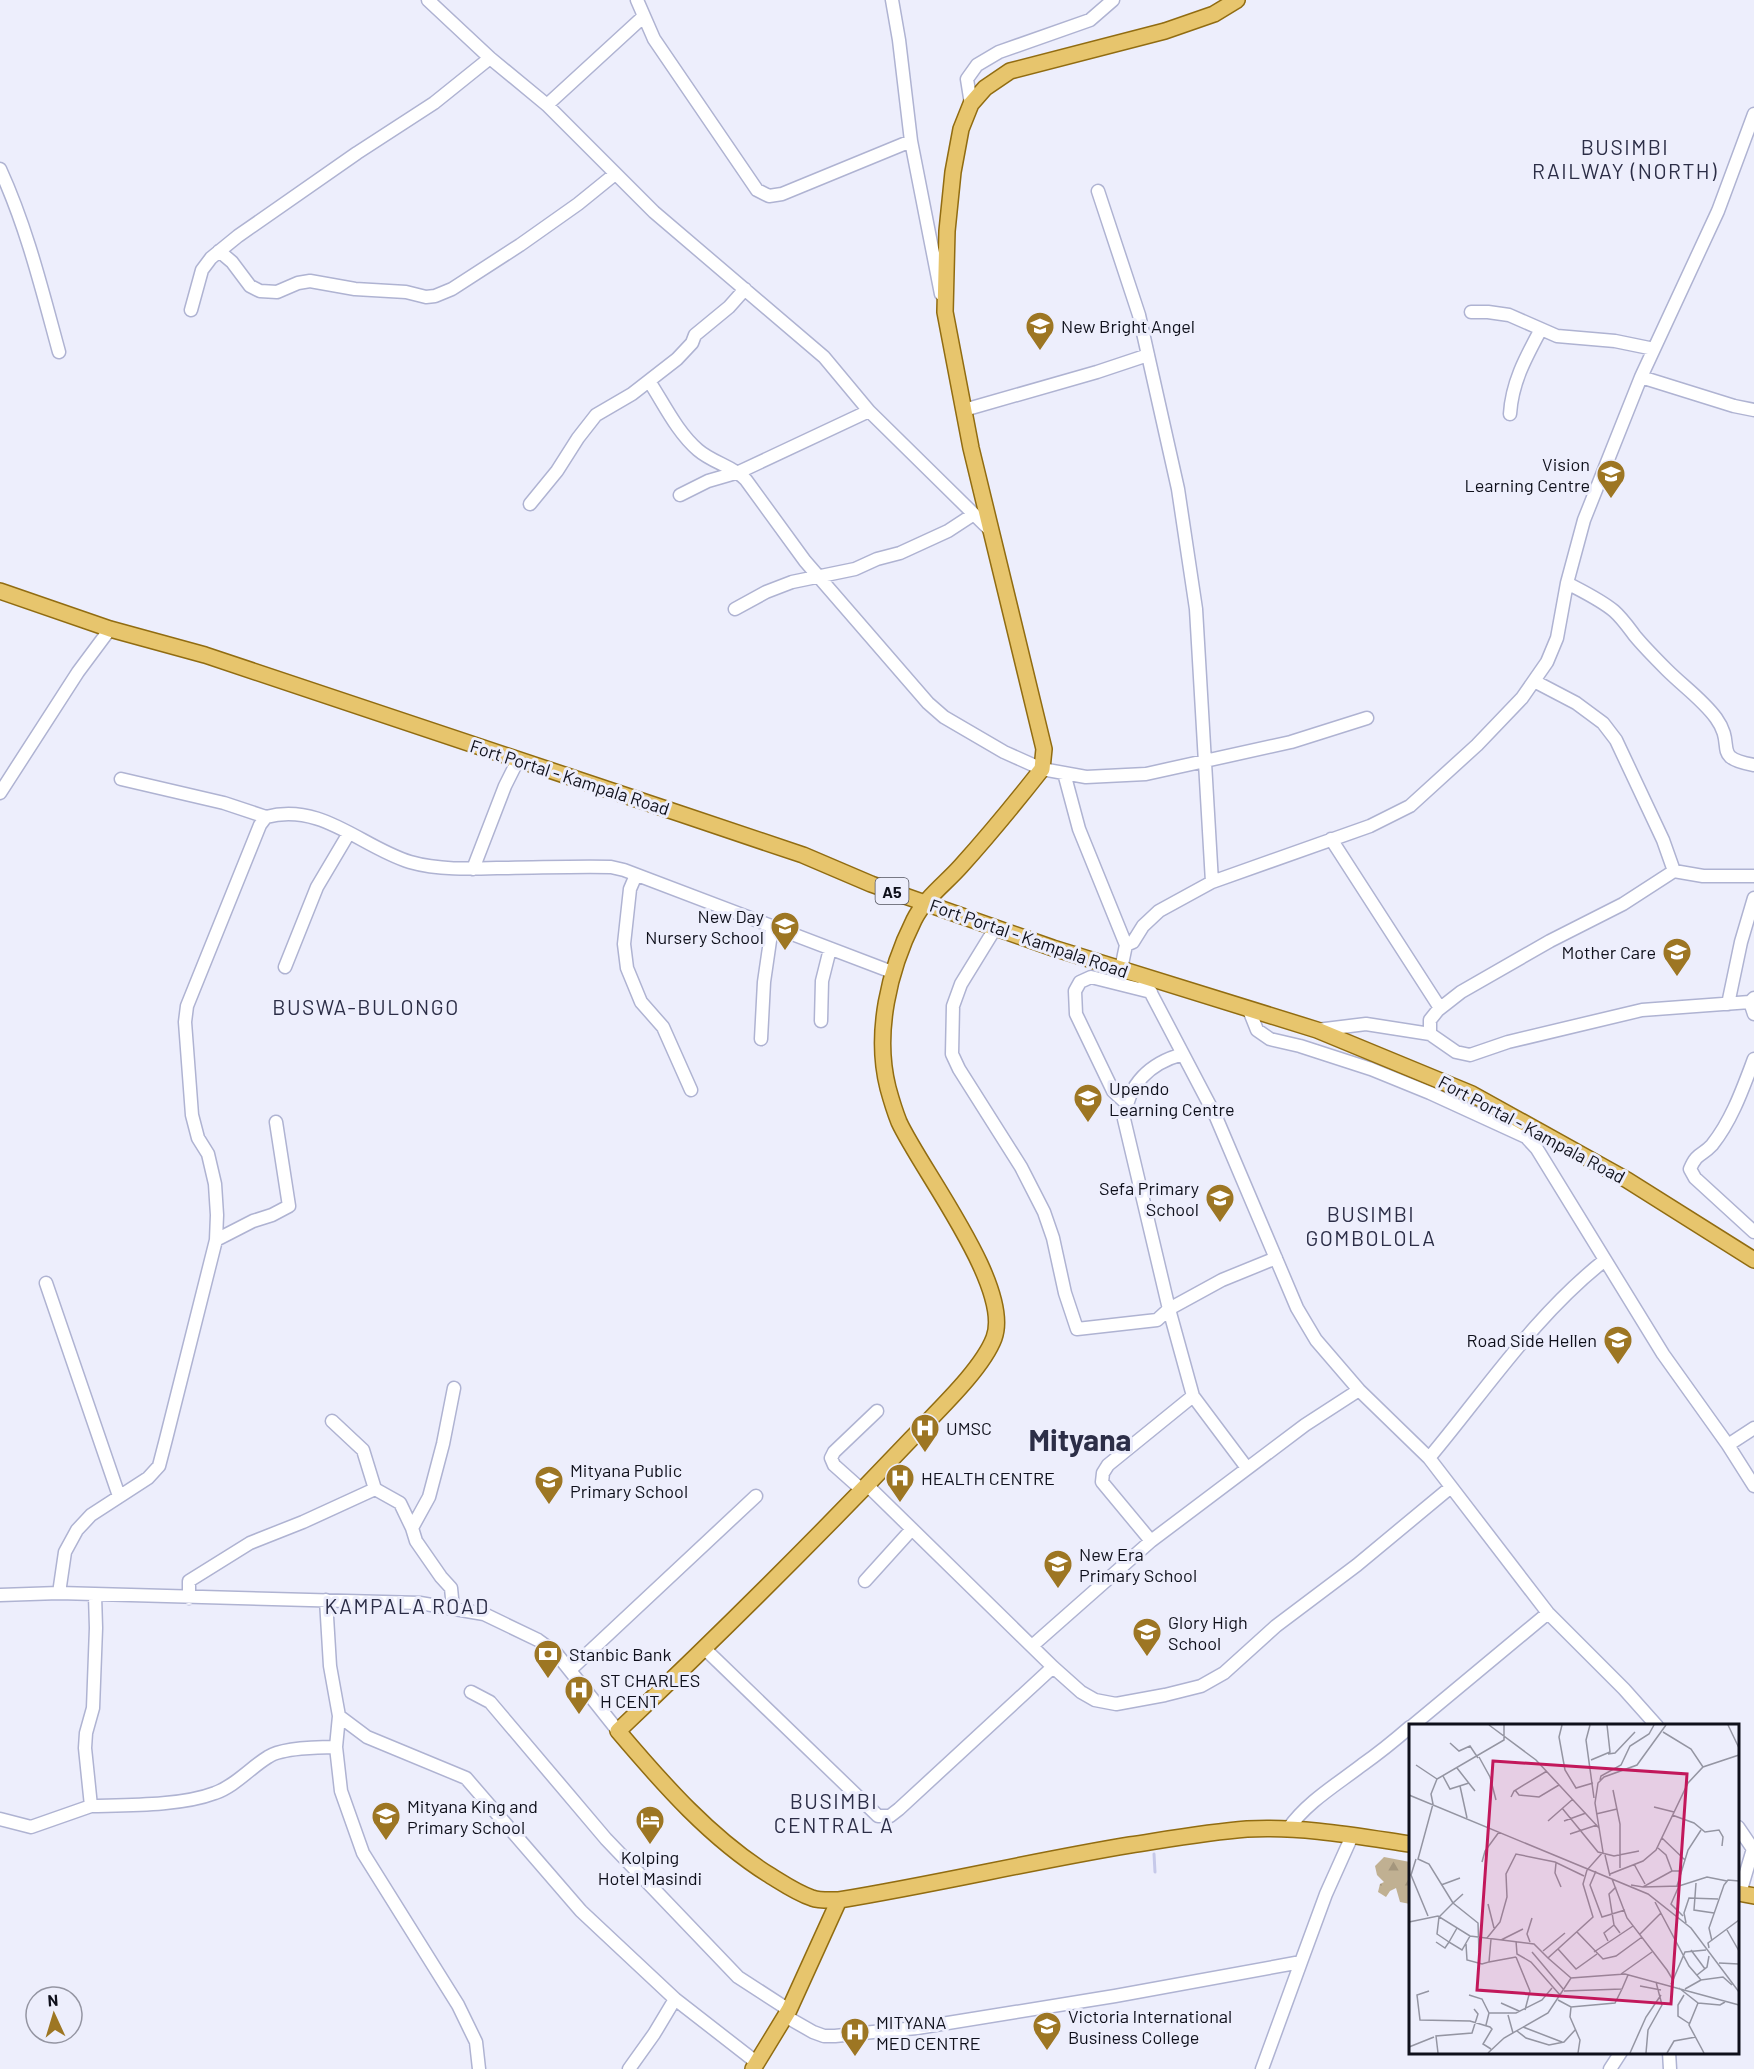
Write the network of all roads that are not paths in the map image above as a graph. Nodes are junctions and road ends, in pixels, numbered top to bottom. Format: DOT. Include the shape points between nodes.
graph roads {
  1 [pos="428,0"];
  2 [pos="637,0"];
  3 [pos="892,0"];
  4 [pos="1113,0"];
  5 [pos="1237,0"];
  6 [pos="643,17"];
  7 [pos="490,58"];
  8 [pos="971,104"];
  9 [pos="547,105"];
  10 [pos="1754,114"];
  11 [pos="911,141"];
  12 [pos="0,169"];
  13 [pos="615,174"];
  14 [pos="1098,190"];
  15 [pos="219,251"];
  16 [pos="745,289"];
  17 [pos="191,310"];
  18 [pos="945,312"];
  19 [pos="1471,312"];
  20 [pos="1541,329"];
  21 [pos="1654,349"];
  22 [pos="59,352"];
  23 [pos="1148,355"];
  24 [pos="1641,377"];
  25 [pos="649,381"];
  26 [pos="964,410"];
  27 [pos="1754,410"];
  28 [pos="869,411"];
  29 [pos="1510,414"];
  30 [pos="739,472"];
  31 [pos="680,495"];
  32 [pos="530,504"];
  33 [pos="974,514"];
  34 [pos="993,533"];
  35 [pos="819,575"];
  36 [pos="1567,583"];
  37 [pos="0,591"];
  38 [pos="735,609"];
  39 [pos="110,629"];
  40 [pos="1534,681"];
  41 [pos="1367,718"];
  42 [pos="518,760"];
  43 [pos="1204,762"];
  44 [pos="1754,765"];
  45 [pos="1042,770"];
  46 [pos="1064,773"];
  47 [pos="121,779"];
  48 [pos="0,793"];
  49 [pos="266,817"];
  50 [pos="349,833"];
  51 [pos="1331,839"];
  52 [pos="474,869"];
  53 [pos="1674,871"];
  54 [pos="636,875"];
  55 [pos="1754,876"];
  56 [pos="1212,882"];
  57 [pos="1754,898"];
  58 [pos="924,902"];
  59 [pos="772,927"];
  60 [pos="996,927"];
  61 [pos="1126,945"];
  62 [pos="830,949"];
  63 [pos="285,966"];
  64 [pos="1121,969"];
  65 [pos="892,972"];
  66 [pos="1142,976"];
  67 [pos="1151,992"];
  68 [pos="1728,1004"];
  69 [pos="1753,1005"];
  70 [pos="1440,1008"];
  71 [pos="1249,1010"];
  72 [pos="821,1021"];
  73 [pos="1317,1030"];
  74 [pos="1430,1034"];
  75 [pos="761,1039"];
  76 [pos="1183,1054"];
  77 [pos="1754,1059"];
  78 [pos="691,1090"];
  79 [pos="1126,1103"];
  80 [pos="276,1122"];
  81 [pos="1754,1232"];
  82 [pos="216,1240"];
  83 [pos="1276,1258"];
  84 [pos="1605,1260"];
  85 [pos="1754,1260"];
  86 [pos="46,1283"];
  87 [pos="1169,1309"];
  88 [pos="453,1388"];
  89 [pos="1359,1390"];
  90 [pos="1193,1396"];
  91 [pos="877,1411"];
  92 [pos="332,1421"];
  93 [pos="1754,1428"];
  94 [pos="1728,1445"];
  95 [pos="1429,1458"];
  96 [pos="1247,1468"];
  97 [pos="1754,1486"];
  98 [pos="1451,1487"];
  99 [pos="865,1488"];
  100 [pos="375,1489"];
  101 [pos="119,1496"];
  102 [pos="756,1496"];
  103 [pos="412,1528"];
  104 [pos="912,1529"];
  105 [pos="1151,1541"];
  106 [pos="865,1581"];
  107 [pos="59,1593"];
  108 [pos="0,1595"];
  109 [pos="95,1595"];
  110 [pos="189,1598"];
  111 [pos="326,1600"];
  112 [pos="453,1608"];
  113 [pos="1548,1613"];
  114 [pos="1032,1646"];
  115 [pos="705,1649"];
  116 [pos="1053,1667"];
  117 [pos="570,1670"];
  118 [pos="471,1692"];
  119 [pos="339,1716"];
  120 [pos="1413,1724"];
  121 [pos="1656,1724"];
  122 [pos="1409,1728"];
  123 [pos="618,1731"];
  124 [pos="336,1747"];
  125 [pos="91,1806"];
  126 [pos="0,1819"];
  127 [pos="1288,1829"];
  128 [pos="1739,1829"];
  129 [pos="1352,1836"];
  130 [pos="1409,1844"];
  131 [pos="1754,1848"];
  132 [pos="1744,1894"];
  133 [pos="839,1900"];
  134 [pos="1300,1962"];
  135 [pos="675,2000"];
  136 [pos="787,2013"];
  137 [pos="1620,2054"];
  138 [pos="754,2066"];
  139 [pos="479,2069"];
  140 [pos="629,2069"];
  141 [pos="1262,2069"];
  142 [pos="1610,2069"];
  1 -- 7 [label="street"];
  2 -- 6 [label="street"];
  3 -- 11 [label="street"];
  4 -- 8 [label="street" via="1090,20 999,52 977,64 967,79"];
  5 -- 8 [label="main road" via="1214,14 1166,31 1010,71"];
  6 -- 9 [label="street"];
  6 -- 11 [label="street" via="654,39 757,190 763,193 782,194"];
  7 -- 9 [label="street"];
  7 -- 15 [label="street" via="434,103"];
  8 -- 18 [label="main road" via="961,129 953,172"];
  9 -- 13 [label="street"];
  10 -- 21 [label="street" via="1718,211"];
  11 -- 18 [label="street"];
  12 -- 22 [label="street" via="30,246"];
  13 -- 15 [label="street" via="520,245 435,296 310,282 277,292 260,291 250,286"];
  13 -- 16 [label="street"];
  14 -- 23 [label="street"];
  15 -- 17 [label="street" via="202,270"];
  16 -- 25 [label="street" via="729,308 695,335 677,359"];
  16 -- 28 [label="street" via="824,357"];
  18 -- 26 [label="main road"];
  19 -- 20 [label="street" via="1509,315"];
  20 -- 21 [label="street" via="1557,336"];
  20 -- 29 [label="street" via="1512,393"];
  21 -- 24 [label="street"];
  23 -- 26 [label="street"];
  23 -- 43 [label="street" via="1178,489 1196,609"];
  24 -- 27 [label="street"];
  24 -- 36 [label="street" via="1584,520"];
  25 -- 30 [label="street" via="679,429 697,449"];
  25 -- 32 [label="street" via="596,415"];
  26 -- 34 [label="main road"];
  28 -- 30 [label="street"];
  28 -- 33 [label="street"];
  30 -- 31 [label="street"];
  30 -- 35 [label="street"];
  33 -- 34 [label="street"];
  33 -- 35 [label="street" via="900,553 855,569"];
  34 -- 45 [label="main road" via="1041,731"];
  35 -- 38 [label="street" via="766,592"];
  35 -- 45 [label="street" via="908,681 944,717"];
  36 -- 40 [label="street" via="1557,638"];
  36 -- 44 [label="street" via="1615,611 1662,665 1710,711 1723,729 1728,758"];
  37 -- 39 [label="main road, Fort Portal - Kampala Road / A5"];
  39 -- 42 [label="main road, Fort Portal - Kampala Road / A5" via="205,655"];
  39 -- 48 [label="street"];
  40 -- 51 [label="street" via="1477,745 1410,806 1370,826"];
  40 -- 53 [label="street" via="1589,712 1616,740"];
  41 -- 43 [label="street"];
  42 -- 52 [label="street"];
  42 -- 58 [label="main road, Fort Portal - Kampala Road / A5" via="803,855"];
  43 -- 46 [label="street" via="1146,774 1086,777"];
  43 -- 56 [label="street"];
  45 -- 46 [label="street"];
  45 -- 58 [label="main road" via="959,868"];
  46 -- 61 [label="street" via="1079,829"];
  47 -- 49 [label="street"];
  49 -- 50 [label="street" via="294,813 316,817"];
  49 -- 82 [label="street" via="187,1006 185,1022 192,1114 215,1184"];
  50 -- 52 [label="street" via="411,862"];
  50 -- 63 [label="street" via="317,887"];
  51 -- 56 [label="street"];
  51 -- 70 [label="street"];
  52 -- 54 [label="street" via="611,867"];
  53 -- 55 [label="street" via="1703,876"];
  53 -- 70 [label="street" via="1623,904 1481,980"];
  54 -- 59 [label="street"];
  54 -- 78 [label="street" via="630,890 624,944 627,968 641,1002 663,1027"];
  56 -- 61 [label="street" via="1159,911"];
  57 -- 68 [label="street"];
  58 -- 60 [label="main road, Fort Portal - Kampala Road / A5"];
  58 -- 65 [label="main road"];
  59 -- 62 [label="street"];
  59 -- 75 [label="street"];
  60 -- 64 [label="main road, Fort Portal - Kampala Road / A5"];
  60 -- 87 [label="street" via="961,984 953,1006 952,1054 1044,1212 1077,1329 1158,1320"];
  61 -- 64 [label="street"];
  62 -- 65 [label="street"];
  62 -- 72 [label="street" via="822,981"];
  64 -- 66 [label="main road, Fort Portal - Kampala Road / A5"];
  65 -- 99 [label="main road" via="886,1003 887,1087 900,1123 962,1227 993,1296 997,1320 995,1336 965,1381"];
  66 -- 67 [label="street"];
  66 -- 71 [label="main road, Fort Portal - Kampala Road / A5"];
  67 -- 76 [label="street"];
  67 -- 79 [label="street" via="1091,977 1080,982 1075,991 1076,1014 1113,1091"];
  68 -- 69 [label="street"];
  68 -- 74 [label="street" via="1642,1010 1470,1055 1456,1052"];
  70 -- 74 [label="street" via="1430,1020"];
  71 -- 73 [label="main road, Fort Portal - Kampala Road / A5"];
  71 -- 84 [label="street" via="1257,1030 1270,1039 1371,1069 1526,1137"];
  73 -- 74 [label="street" via="1366,1024"];
  73 -- 85 [label="main road, Fort Portal - Kampala Road / A5" via="1472,1094 1627,1180"];
  76 -- 79 [label="street" via="1168,1058 1135,1083"];
  76 -- 83 [label="street"];
  77 -- 81 [label="street" via="1737,1104 1711,1146 1694,1158 1690,1169 1705,1189"];
  79 -- 87 [label="street" via="1124,1119"];
  80 -- 82 [label="street" via="289,1206"];
  82 -- 101 [label="street" via="159,1466"];
  83 -- 87 [label="street" via="1222,1280"];
  83 -- 89 [label="street" via="1316,1340"];
  84 -- 94 [label="street" via="1663,1354"];
  84 -- 95 [label="street" via="1558,1301"];
  86 -- 101 [label="street"];
  87 -- 90 [label="street"];
  88 -- 103 [label="street" via="429,1497"];
  89 -- 95 [label="street"];
  89 -- 96 [label="street"];
  90 -- 96 [label="street"];
  90 -- 105 [label="street" via="1102,1473 1102,1482"];
  91 -- 99 [label="street" via="831,1458 834,1465"];
  92 -- 100 [label="street" via="363,1450"];
  93 -- 94 [label="street"];
  94 -- 97 [label="street"];
  95 -- 98 [label="street"];
  96 -- 105 [label="street"];
  98 -- 113 [label="street"];
  98 -- 116 [label="street" via="1276,1626 1224,1673 1201,1686 1116,1704 1095,1700 1081,1692"];
  99 -- 104 [label="street"];
  99 -- 115 [label="main road"];
  100 -- 103 [label="street" via="400,1503"];
  100 -- 110 [label="street" via="250,1544 189,1581"];
  101 -- 107 [label="street" via="77,1530 65,1552"];
  102 -- 117 [label="street"];
  103 -- 112 [label="street" via="416,1541 452,1588"];
  104 -- 106 [label="street"];
  104 -- 114 [label="street"];
  105 -- 114 [label="street"];
  107 -- 108 [label="street"];
  107 -- 109 [label="street"];
  109 -- 110 [label="street"];
  109 -- 125 [label="street" via="93,1708 85,1748"];
  110 -- 111 [label="street"];
  111 -- 112 [label="street"];
  111 -- 119 [label="street" via="330,1666"];
  112 -- 117 [label="street" via="484,1614 538,1641 556,1653"];
  113 -- 120 [label="street"];
  113 -- 121 [label="street"];
  114 -- 116 [label="street"];
  115 -- 116 [label="street" via="878,1816 890,1816 899,1809"];
  115 -- 123 [label="main road"];
  117 -- 123 [label="street"];
  118 -- 136 [label="street" via="490,1702 606,1839 738,1977"];
  119 -- 124 [label="street"];
  119 -- 135 [label="street" via="367,1737 466,1778 581,1911"];
  122 -- 127 [label="street" via="1315,1800"];
  123 -- 133 [label="main road" via="712,1833 749,1863 813,1899"];
  124 -- 125 [label="street" via="270,1755 237,1781 203,1797"];
  124 -- 139 [label="street" via="340,1791 363,1853 458,2005 476,2042"];
  125 -- 126 [label="street" via="31,1827"];
  127 -- 129 [label="main road"];
  127 -- 133 [label="main road" via="1205,1833 1079,1853 958,1880"];
  128 -- 131 [label="street"];
  129 -- 130 [label="main road"];
  129 -- 134 [label="street"];
  131 -- 132 [label="street"];
  133 -- 136 [label="main road"];
  134 -- 136 [label="street" via="917,2028 824,2036"];
  134 -- 141 [label="street"];
  135 -- 138 [label="street"];
  135 -- 140 [label="street"];
  136 -- 138 [label="main road"];
  137 -- 142 [label="street"];
}
